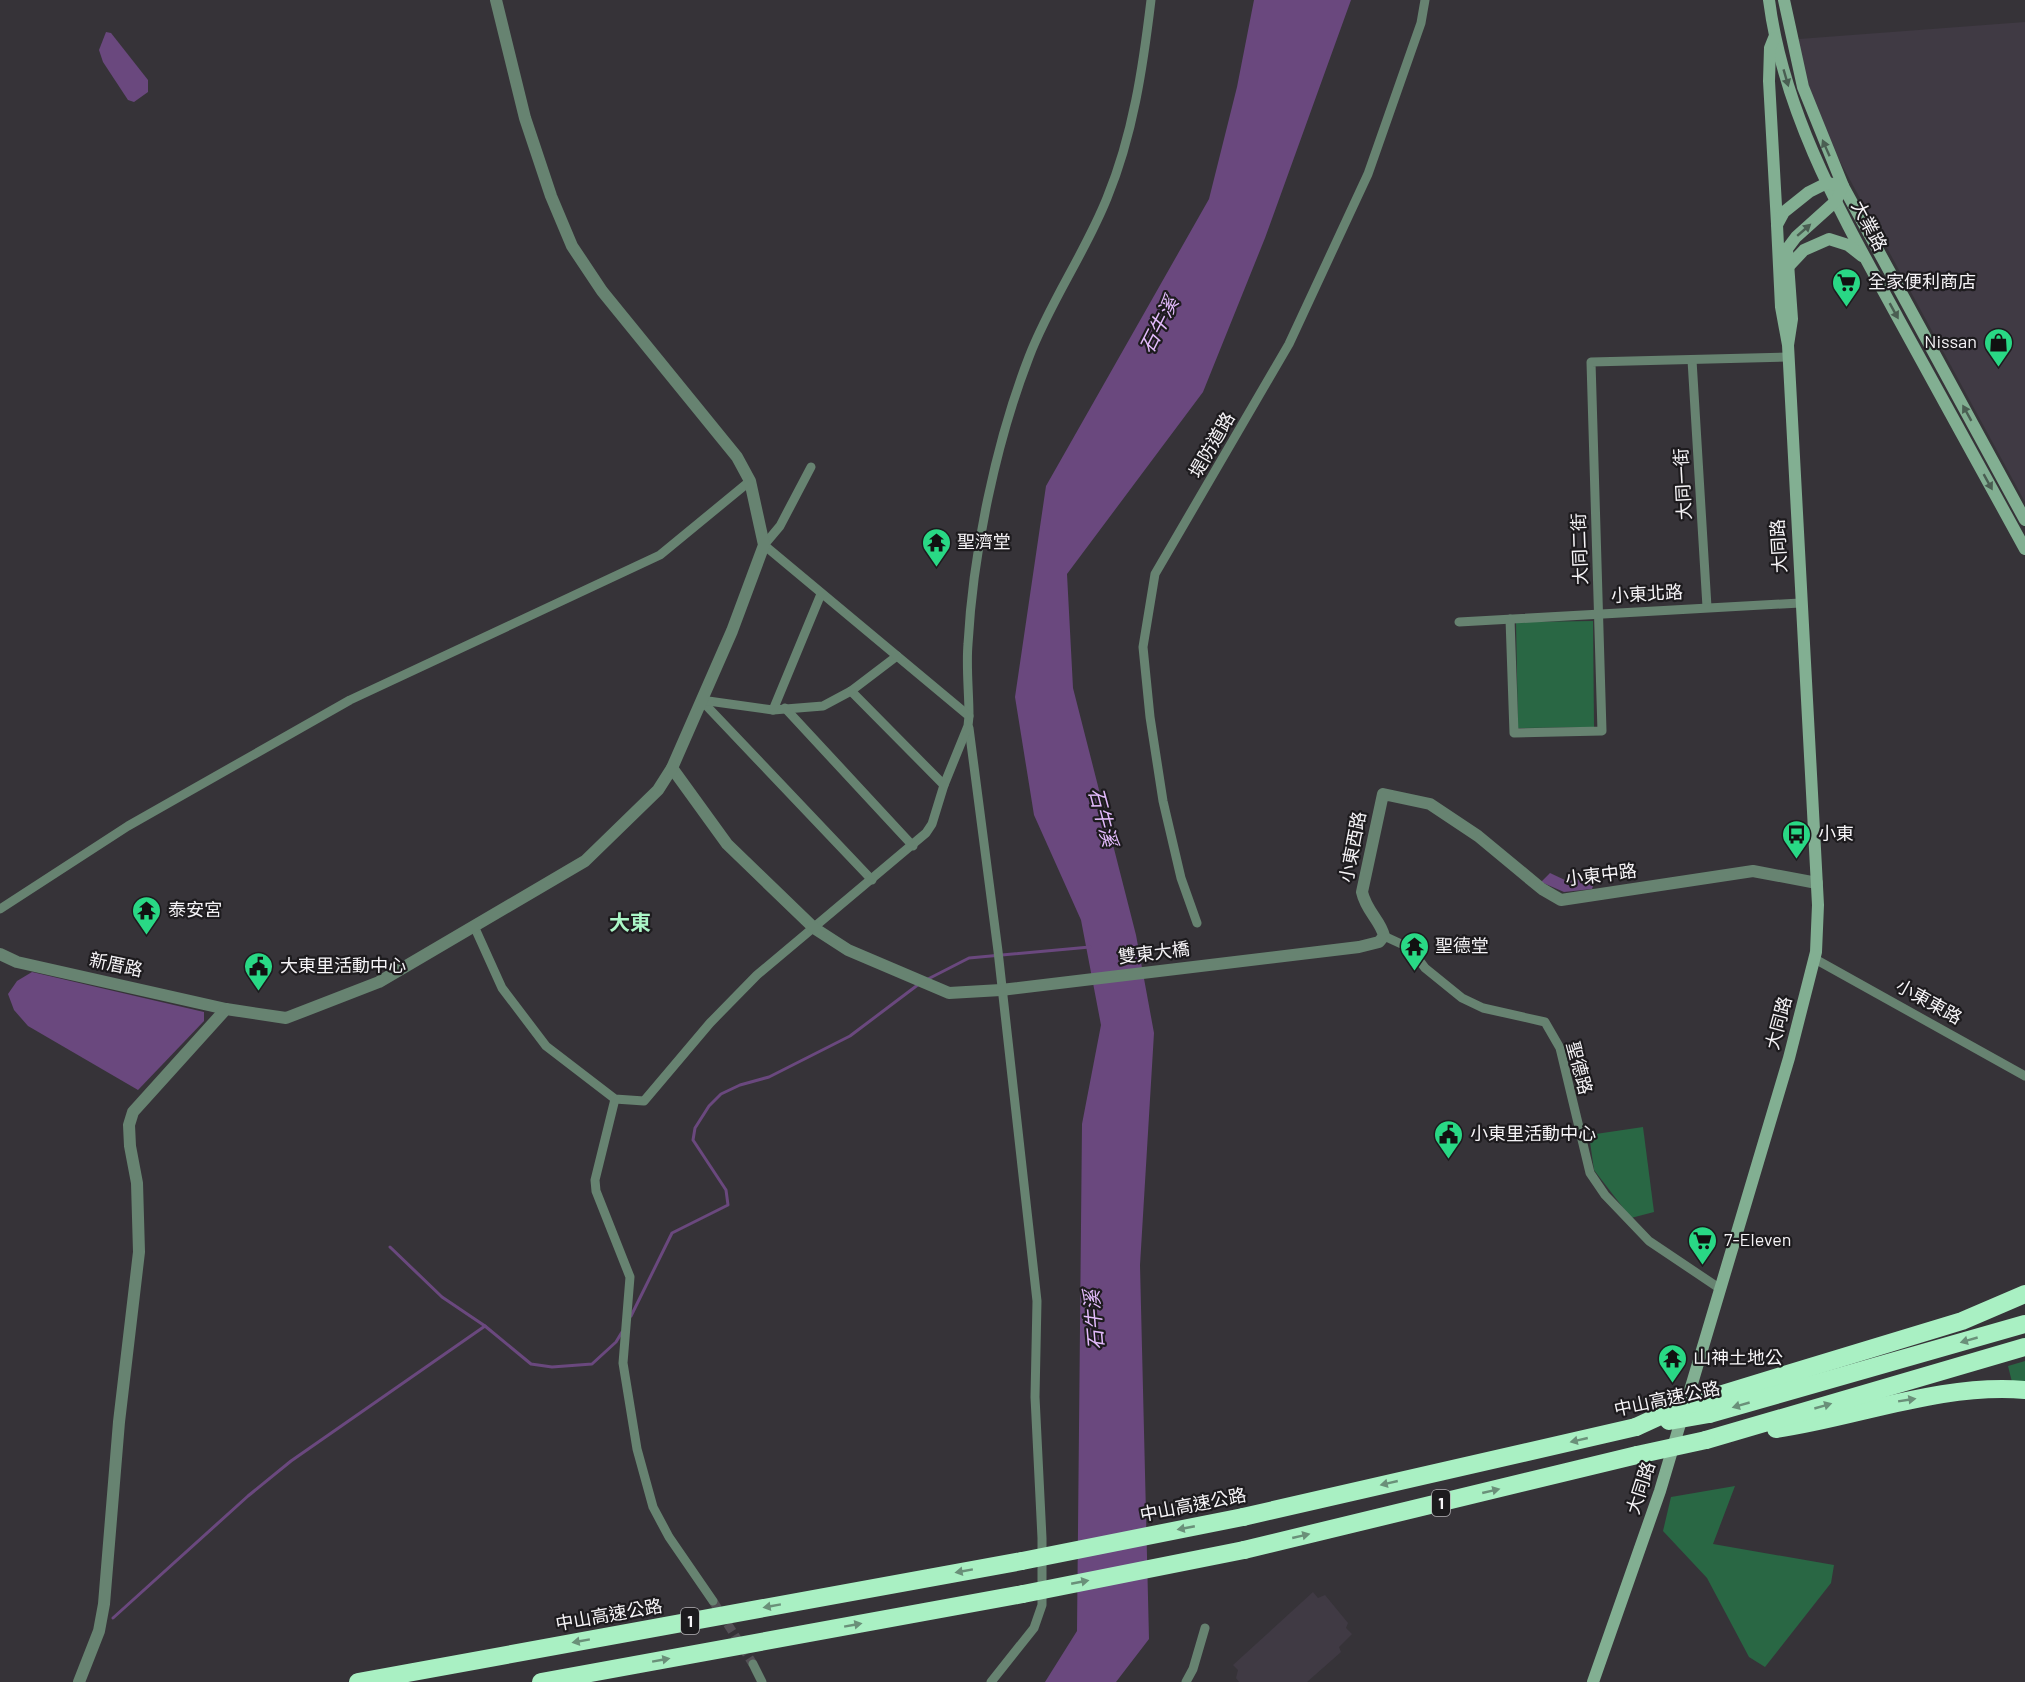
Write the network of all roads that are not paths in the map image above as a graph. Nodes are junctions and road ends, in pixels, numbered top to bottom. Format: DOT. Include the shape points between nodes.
graph roads {
  1 [pos="496,0"];
  2 [pos="1151,0"];
  3 [pos="1425,0"];
  4 [pos="1769,0"];
  5 [pos="1784,0"];
  6 [pos="1774,37"];
  7 [pos="1827,183"];
  8 [pos="1843,186"];
  9 [pos="1836,201"];
  10 [pos="1777,225"];
  11 [pos="1866,259"];
  12 [pos="1788,266"];
  13 [pos="1788,351"];
  14 [pos="1692,360"];
  15 [pos="811,467"];
  16 [pos="750,481"];
  17 [pos="2025,519"];
  18 [pos="764,545"];
  19 [pos="2025,549"];
  20 [pos="821,594"];
  21 [pos="1800,603"];
  22 [pos="1707,607"];
  23 [pos="1598,613"];
  24 [pos="1510,619"];
  25 [pos="1459,622"];
  26 [pos="897,656"];
  27 [pos="851,692"];
  28 [pos="701,700"];
  29 [pos="785,708"];
  30 [pos="773,710"];
  31 [pos="969,721"];
  32 [pos="672,768"];
  33 [pos="944,785"];
  34 [pos="1383,794"];
  35 [pos="913,846"];
  36 [pos="872,880"];
  37 [pos="1817,883"];
  38 [pos="0,909"];
  39 [pos="1197,923"];
  40 [pos="474,926"];
  41 [pos="814,928"];
  42 [pos="1384,936"];
  43 [pos="0,954"];
  44 [pos="1815,959"];
  45 [pos="1001,990"];
  46 [pos="226,1009"];
  47 [pos="2025,1076"];
  48 [pos="615,1099"];
  49 [pos="1719,1288"];
  50 [pos="2025,1294"];
  51 [pos="2025,1302"];
  52 [pos="1962,1321"];
  53 [pos="2025,1324"];
  54 [pos="2025,1347"];
  55 [pos="2025,1390"];
  56 [pos="1636,1427"];
  57 [pos="1706,1440"];
  58 [pos="713,1601"];
  59 [pos="1205,1628"];
  60 [pos="753,1664"];
  61 [pos="79,1682"];
  62 [pos="358,1682"];
  63 [pos="541,1682"];
  64 [pos="762,1682"];
  65 [pos="991,1682"];
  66 [pos="1186,1682"];
  67 [pos="1593,1682"];
  1 -- 16 [label="street" via="525,118 572,246 602,291 723,437"];
  2 -- 31 [label="street" via="1128,136 1107,199 1029,355 998,460 981,543 968,644"];
  3 -- 39 [label="street, 堤防道路" via="1368,174 1289,344 1155,574 1143,647 1150,717 1178,867"];
  4 -- 6 [label="main road, 大業路"];
  8 -- 5 [label="main road, 大業路, one-way" via="1803,87"];
  6 -- 7 [label="main road, 大業路, one-way" via="1794,104"];
  6 -- 10 [label="main road, 大同路" via="1769,81"];
  7 -- 8 [label="main road"];
  7 -- 9 [label="main road, 大業路"];
  7 -- 10 [label="main road" via="1797,200"];
  8 -- 9 [label="main road, 大同路"];
  17 -- 8 [label="main road, 大業路, one-way"];
  9 -- 11 [label="main road, 大業路"];
  12 -- 9 [label="main road, 大同路, one-way" via="1788,249 1796,237"];
  10 -- 13 [label="main road, 大同路" via="1780,308"];
  11 -- 12 [label="main road" via="1829,239 1804,249"];
  11 -- 19 [label="main road, 大業路, one-way"];
  12 -- 13 [label="main road, 大同路" via="1792,319"];
  13 -- 14 [label="street, 大同二街"];
  13 -- 21 [label="main road, 大同路"];
  14 -- 22 [label="street, 大同一街"];
  14 -- 23 [label="street, 大同二街" via="1591,362"];
  15 -- 18 [label="street" via="780,526"];
  16 -- 18 [label="street"];
  16 -- 38 [label="street" via="652,559 340,706 128,826"];
  18 -- 20 [label="street"];
  18 -- 28 [label="street, 新厝路" via="732,632"];
  20 -- 26 [label="street"];
  20 -- 30 [label="street"];
  21 -- 22 [label="street, 小東北路"];
  21 -- 37 [label="main road, 大同路"];
  22 -- 23 [label="street, 小東北路"];
  23 -- 24 [label="street, 小東北路"];
  23 -- 24 [label="street, 大同二街" via="1602,731 1514,733"];
  24 -- 25 [label="street, 小東北路"];
  26 -- 27 [label="street"];
  26 -- 31 [label="street"];
  27 -- 29 [label="street" via="823,706"];
  27 -- 33 [label="street"];
  28 -- 30 [label="street"];
  28 -- 32 [label="street, 新厝路"];
  28 -- 36 [label="street"];
  29 -- 30 [label="street"];
  29 -- 35 [label="street"];
  31 -- 33 [label="street"];
  31 -- 45 [label="street"];
  32 -- 40 [label="street, 新厝路" via="658,790 585,861"];
  32 -- 41 [label="street, 雙東大橋" via="727,844"];
  33 -- 35 [label="street" via="932,824"];
  34 -- 37 [label="street, 小東中路" via="1430,804 1561,900 1753,871"];
  34 -- 42 [label="street, 小東西路" via="1362,892 1365,906"];
  35 -- 36 [label="street"];
  36 -- 41 [label="street"];
  37 -- 44 [label="main road, 大同路"];
  40 -- 46 [label="street, 新厝路" via="379,982 286,1018"];
  40 -- 48 [label="street" via="502,988 546,1046"];
  41 -- 45 [label="street, 雙東大橋" via="848,950 949,993"];
  41 -- 48 [label="street" via="757,975 644,1101"];
  42 -- 45 [label="street, 雙東大橋" via="1371,945"];
  42 -- 49 [label="street, 聖德路" via="1410,948 1425,968 1461,998 1483,1008 1545,1022 1560,1048 1590,1173 1605,1195 1649,1241"];
  43 -- 46 [label="street, 新厝路" via="17,962"];
  44 -- 47 [label="street, 小東東路"];
  44 -- 49 [label="main road, 大同路"];
  45 -- 65 [label="street" via="1037,1300 1035,1397 1042,1605 1034,1628"];
  46 -- 61 [label="street" via="133,1112 129,1125 139,1204 139,1252 119,1422 104,1604 99,1631"];
  48 -- 58 [label="street" via="596,1191 630,1277 623,1363 631,1418 653,1507"];
  49 -- 67 [label="main road, 大同路" via="1660,1491"];
  50 -- 52 [label="highway"];
  51 -- 52 [label="highway"];
  52 -- 56 [label="highway, bridge" via="1719,1395"];
  53 -- 56 [label="highway, 中山高速公路 / 1, one-way, bridge" via="1709,1414"];
  57 -- 54 [label="highway, 1, one-way"];
  57 -- 55 [label="highway, one-way" via="1816,1423 1901,1401 1968,1392"];
  56 -- 62 [label="highway, 中山高速公路 / 1, one-way, bridge" via="1243,1517"];
  63 -- 57 [label="highway, 1, one-way, bridge" via="1244,1550"];
  59 -- 66 [label="street"];
  60 -- 64 [label="street"];
}
